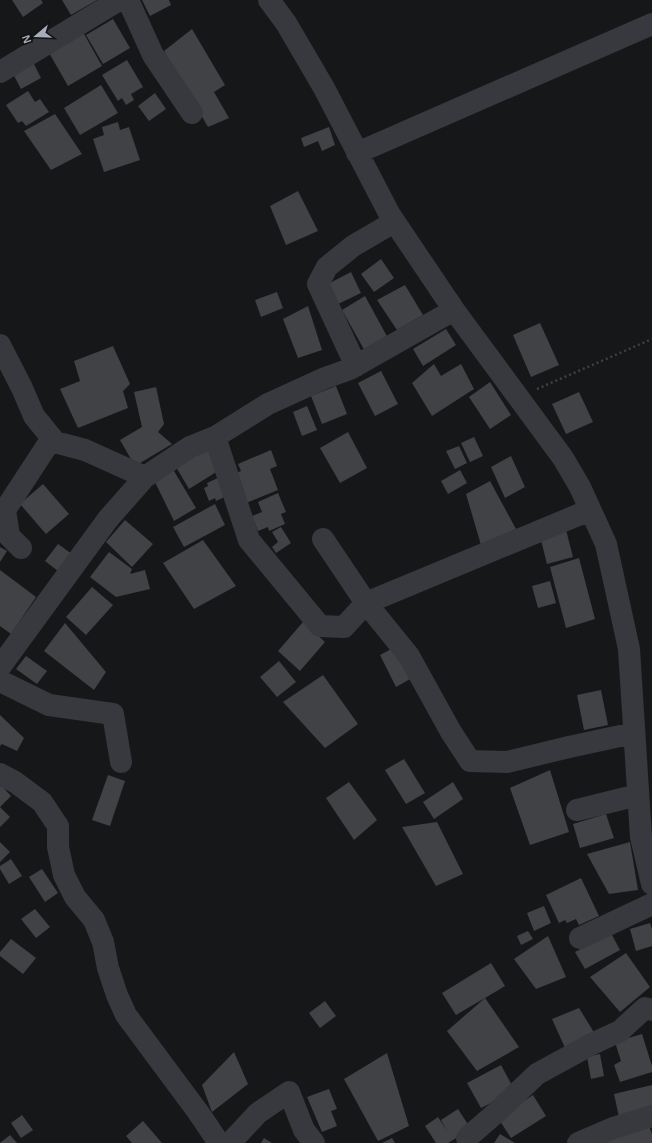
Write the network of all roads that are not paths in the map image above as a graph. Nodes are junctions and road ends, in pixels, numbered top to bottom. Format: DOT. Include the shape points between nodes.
graph roads {
  1 [pos="119,0"];
  2 [pos="128,0"];
  3 [pos="269,0"];
  4 [pos="652,24"];
  5 [pos="0,72"];
  6 [pos="192,113"];
  7 [pos="357,153"];
  8 [pos="394,222"];
  9 [pos="454,310"];
  10 [pos="0,345"];
  11 [pos="356,366"];
  12 [pos="215,437"];
  13 [pos="52,438"];
  14 [pos="145,477"];
  15 [pos="590,510"];
  16 [pos="323,539"];
  17 [pos="21,548"];
  18 [pos="366,603"];
  19 [pos="0,667"];
  20 [pos="0,681"];
  21 [pos="634,734"];
  22 [pos="121,762"];
  23 [pos="0,774"];
  24 [pos="638,795"];
  25 [pos="577,810"];
  26 [pos="652,884"];
  27 [pos="652,904"];
  28 [pos="580,938"];
  29 [pos="652,1010"];
  30 [pos="652,1116"];
  31 [pos="466,1141"];
  32 [pos="586,1141"];
  33 [pos="219,1143"];
  34 [pos="230,1143"];
  35 [pos="314,1143"];
  1 -- 5 [label="street"];
  2 -- 6 [label="street" via="153,55"];
  3 -- 7 [label="street" via="286,23 324,88"];
  4 -- 7 [label="street"];
  7 -- 8 [label="street"];
  8 -- 9 [label="street"];
  8 -- 11 [label="street" via="352,246 327,267 318,284"];
  9 -- 11 [label="street"];
  9 -- 15 [label="street" via="563,458"];
  10 -- 13 [label="street" via="34,416"];
  11 -- 12 [label="street" via="268,404"];
  12 -- 14 [label="street" via="190,447"];
  12 -- 18 [label="street" via="249,540 320,626 344,627"];
  13 -- 14 [label="street" via="55,442 85,450"];
  13 -- 17 [label="street" via="5,510 9,536"];
  14 -- 19 [label="street" via="108,519"];
  15 -- 18 [label="street"];
  15 -- 21 [label="street" via="606,544 629,649"];
  16 -- 18 [label="street"];
  18 -- 21 [label="street" via="410,656 451,732 470,761 507,762"];
  20 -- 22 [label="street" via="49,705 113,714"];
  21 -- 24 [label="street"];
  23 -- 33 [label="street" via="42,802 58,826 58,847 64,875 75,897 94,920 103,942 117,995 126,1015"];
  24 -- 25 [label="street"];
  24 -- 26 [label="street" via="641,837"];
  27 -- 28 [label="street"];
  29 -- 31 [label="street" via="645,1008 620,1031 537,1074"];
  30 -- 32 [label="street" via="613,1128"];
  34 -- 35 [label="street" via="258,1113 289,1092 304,1130"];
}
